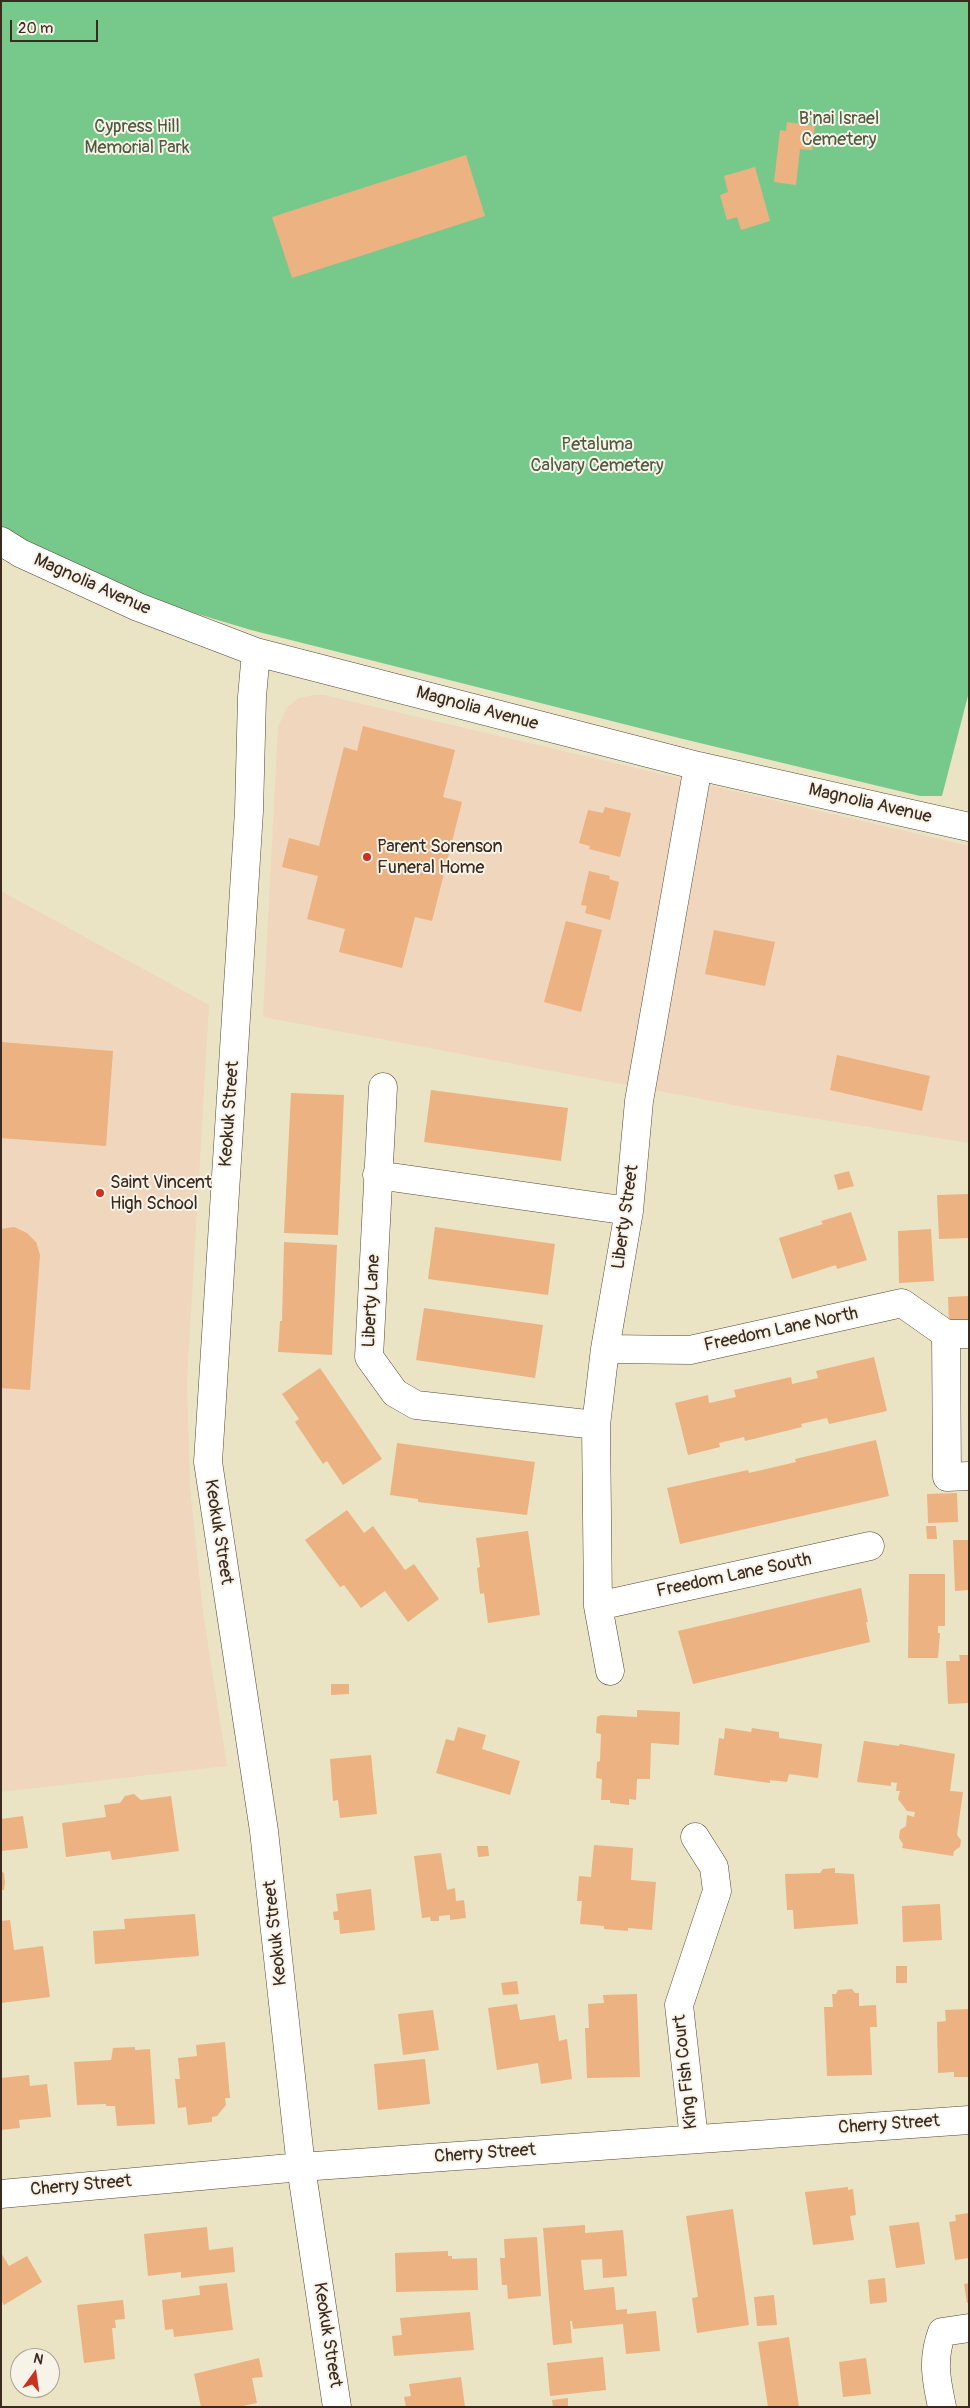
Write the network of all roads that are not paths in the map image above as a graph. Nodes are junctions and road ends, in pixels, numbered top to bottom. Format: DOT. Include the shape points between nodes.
graph roads {
  1 [pos="1,541"];
  2 [pos="256,652"];
  3 [pos="698,766"];
  4 [pos="969,827"];
  5 [pos="383,1087"];
  6 [pos="377,1175"];
  7 [pos="629,1211"];
  8 [pos="957,1334"];
  9 [pos="605,1349"];
  10 [pos="596,1425"];
  11 [pos="958,1476"];
  12 [pos="870,1546"];
  13 [pos="598,1606"];
  14 [pos="610,1671"];
  15 [pos="696,1837"];
  16 [pos="969,2120"];
  17 [pos="694,2139"];
  18 [pos="301,2167"];
  19 [pos="1,2194"];
  20 [pos="969,2328"];
  21 [pos="337,2407"];
  22 [pos="942,2407"];
  1 -- 2 [label="street, Magnolia Avenue" via="20,553 138,607"];
  2 -- 3 [label="street, Magnolia Avenue"];
  2 -- 18 [label="street, Keokuk Street" via="208,1462 264,1831"];
  3 -- 4 [label="street, Magnolia Avenue"];
  3 -- 7 [label="street, Liberty Street" via="639,1100"];
  5 -- 6 [label="street, Liberty Lane"];
  6 -- 7 [label="street"];
  6 -- 10 [label="street, Liberty Lane" via="369,1357 395,1393 416,1405"];
  7 -- 9 [label="street, Liberty Street"];
  8 -- 9 [label="street, Freedom Lane North" via="902,1303 690,1350"];
  8 -- 11 [label="street"];
  9 -- 10 [label="street, Liberty Street"];
  10 -- 13 [label="street, Liberty Street"];
  12 -- 13 [label="street, Freedom Lane South"];
  13 -- 14 [label="street, Liberty Street"];
  15 -- 17 [label="street, King Fish Court" via="714,1868 717,1891 679,2005"];
  16 -- 17 [label="street, Cherry Street"];
  17 -- 18 [label="street, Cherry Street"];
  18 -- 19 [label="street, Cherry Street"];
  18 -- 21 [label="street, Keokuk Street"];
  20 -- 22 [label="street" via="942,2332 935,2350"];
}
